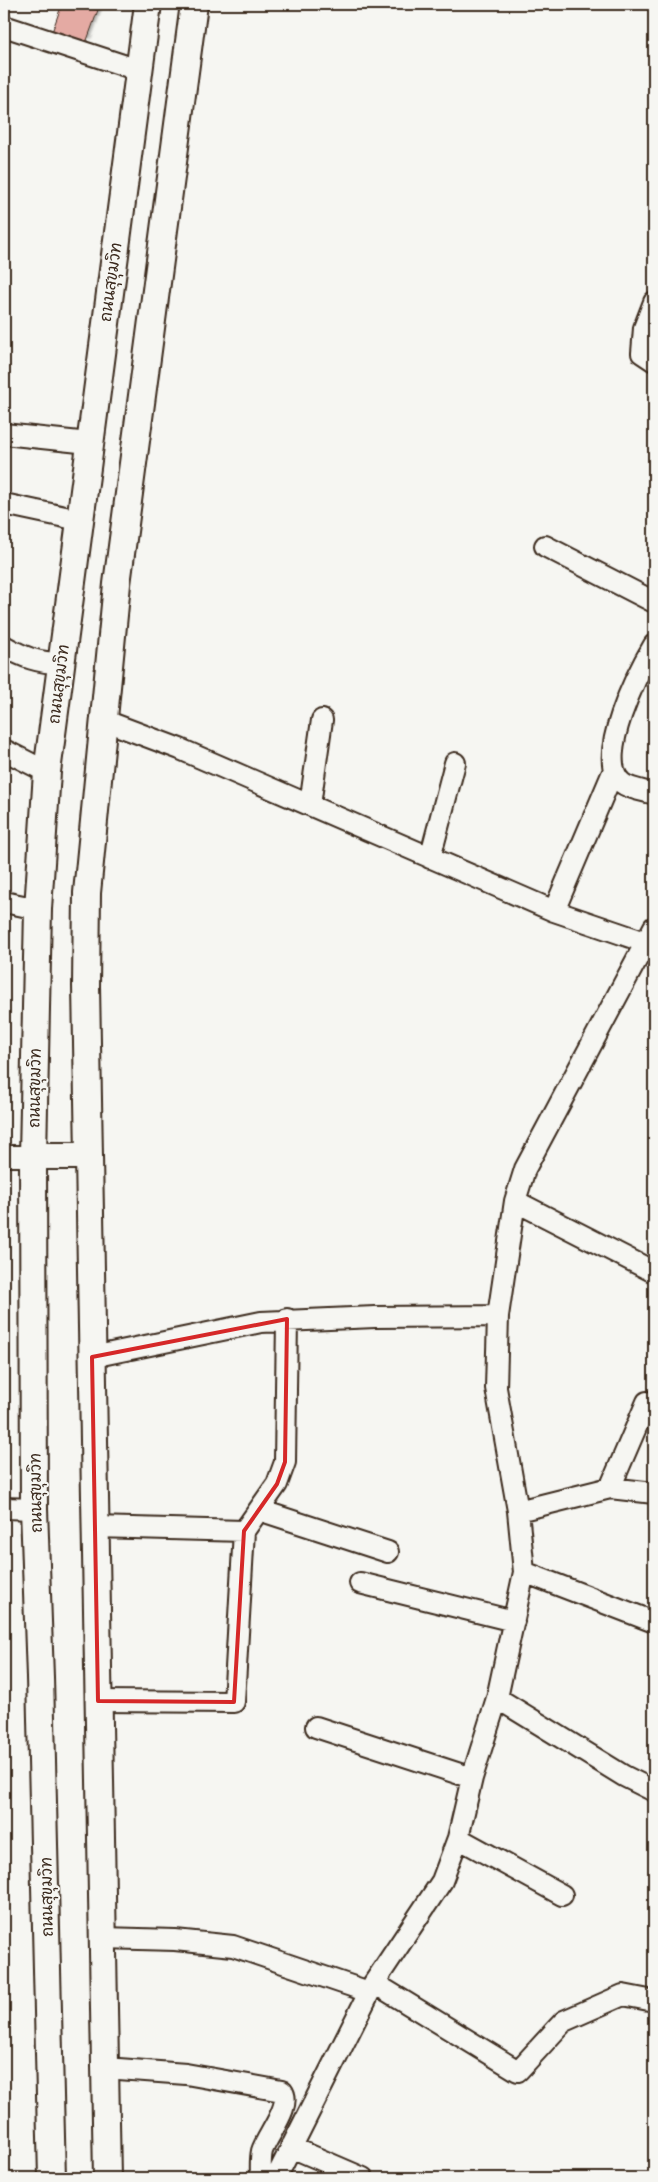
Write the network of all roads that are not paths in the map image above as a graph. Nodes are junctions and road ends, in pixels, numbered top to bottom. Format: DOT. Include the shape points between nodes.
graph roads {
  1 [pos="148,4"];
  2 [pos="194,4"];
  3 [pos="4,26"];
  4 [pos="138,70"];
  5 [pos="654,302"];
  6 [pos="654,361"];
  7 [pos="4,434"];
  8 [pos="89,443"];
  9 [pos="4,504"];
  10 [pos="79,520"];
  11 [pos="545,546"];
  12 [pos="654,602"];
  13 [pos="654,645"];
  14 [pos="4,646"];
  15 [pos="61,663"];
  16 [pos="103,720"];
  17 [pos="322,720"];
  18 [pos="4,750"];
  19 [pos="455,763"];
  20 [pos="46,772"];
  21 [pos="613,772"];
  22 [pos="654,794"];
  23 [pos="310,805"];
  24 [pos="430,858"];
  25 [pos="4,902"];
  26 [pos="38,909"];
  27 [pos="554,911"];
  28 [pos="652,938"];
  29 [pos="4,1156"];
  30 [pos="33,1156"];
  31 [pos="89,1156"];
  32 [pos="515,1201"];
  33 [pos="654,1272"];
  34 [pos="498,1316"];
  35 [pos="287,1319"];
  36 [pos="92,1357"];
  37 [pos="648,1402"];
  38 [pos="610,1488"];
  39 [pos="654,1493"];
  40 [pos="4,1508"];
  41 [pos="34,1509"];
  42 [pos="259,1510"];
  43 [pos="518,1511"];
  44 [pos="95,1527"];
  45 [pos="244,1531"];
  46 [pos="388,1552"];
  47 [pos="524,1572"];
  48 [pos="360,1583"];
  49 [pos="514,1621"];
  50 [pos="654,1622"];
  51 [pos="497,1698"];
  52 [pos="98,1701"];
  53 [pos="316,1727"];
  54 [pos="472,1778"];
  55 [pos="654,1791"];
  56 [pos="458,1838"];
  57 [pos="562,1895"];
  58 [pos="102,1938"];
  59 [pos="372,1988"];
  60 [pos="654,2001"];
  61 [pos="105,2068"];
  62 [pos="292,2147"];
  63 [pos="52,2178"];
  64 [pos="107,2178"];
  65 [pos="261,2178"];
  66 [pos="276,2178"];
  67 [pos="364,2178"];
  1 -- 4 [label="main road, ถนนสุขุมวิท"];
  2 -- 16 [label="main road" via="117,584"];
  3 -- 4 [label="street"];
  4 -- 8 [label="main road, ถนนสุขุมวิท"];
  5 -- 6 [label="street" via="644,328 642,353"];
  7 -- 8 [label="street"];
  8 -- 10 [label="main road, ถนนสุขุมวิท"];
  9 -- 10 [label="street"];
  10 -- 15 [label="main road, ถนนสุขุมวิท"];
  11 -- 12 [label="street"];
  13 -- 21 [label="street" via="637,675 614,741"];
  14 -- 15 [label="street" via="31,660"];
  15 -- 20 [label="main road, ถนนสุขุมวิท"];
  16 -- 23 [label="street"];
  16 -- 31 [label="main road" via="87,893"];
  17 -- 23 [label="street"];
  18 -- 20 [label="street"];
  19 -- 24 [label="street"];
  20 -- 26 [label="main road, ถนนสุขุมวิท"];
  21 -- 22 [label="street" via="622,784"];
  21 -- 27 [label="street"];
  23 -- 24 [label="street"];
  24 -- 27 [label="street"];
  25 -- 26 [label="street"];
  26 -- 30 [label="main road, ถนนสุขุมวิท"];
  27 -- 28 [label="street"];
  28 -- 32 [label="street" via="524,1169"];
  29 -- 30 [label="street"];
  30 -- 31 [label="main road"];
  30 -- 41 [label="main road, ถนนสุขุมวิท"];
  31 -- 36 [label="main road"];
  32 -- 33 [label="street"];
  32 -- 34 [label="street"];
  34 -- 35 [label="street"];
  34 -- 43 [label="street" via="496,1388"];
  35 -- 36 [label="street"];
  35 -- 42 [label="street" via="285,1462 277,1484"];
  36 -- 44 [label="main road"];
  37 -- 38 [label="street"];
  38 -- 39 [label="street"];
  38 -- 43 [label="street"];
  40 -- 41 [label="street"];
  41 -- 63 [label="main road, ถนนสุขุมวิท"];
  42 -- 45 [label="street"];
  42 -- 46 [label="street"];
  43 -- 47 [label="street"];
  44 -- 45 [label="street"];
  44 -- 52 [label="main road"];
  45 -- 52 [label="street" via="234,1702"];
  47 -- 49 [label="street"];
  47 -- 50 [label="street"];
  48 -- 49 [label="street"];
  49 -- 51 [label="street"];
  51 -- 54 [label="street"];
  51 -- 55 [label="street"];
  52 -- 58 [label="main road"];
  53 -- 54 [label="street"];
  54 -- 56 [label="street"];
  56 -- 57 [label="street"];
  56 -- 59 [label="street" via="442,1881"];
  58 -- 59 [label="street" via="176,1940 233,1946"];
  58 -- 61 [label="main road"];
  59 -- 60 [label="street" via="518,2071 564,2021 623,1995"];
  59 -- 62 [label="street"];
  61 -- 64 [label="main road"];
  61 -- 65 [label="street" via="186,2074 282,2091 285,2105 262,2152"];
  62 -- 66 [label="street"];
  62 -- 67 [label="street"];
}
